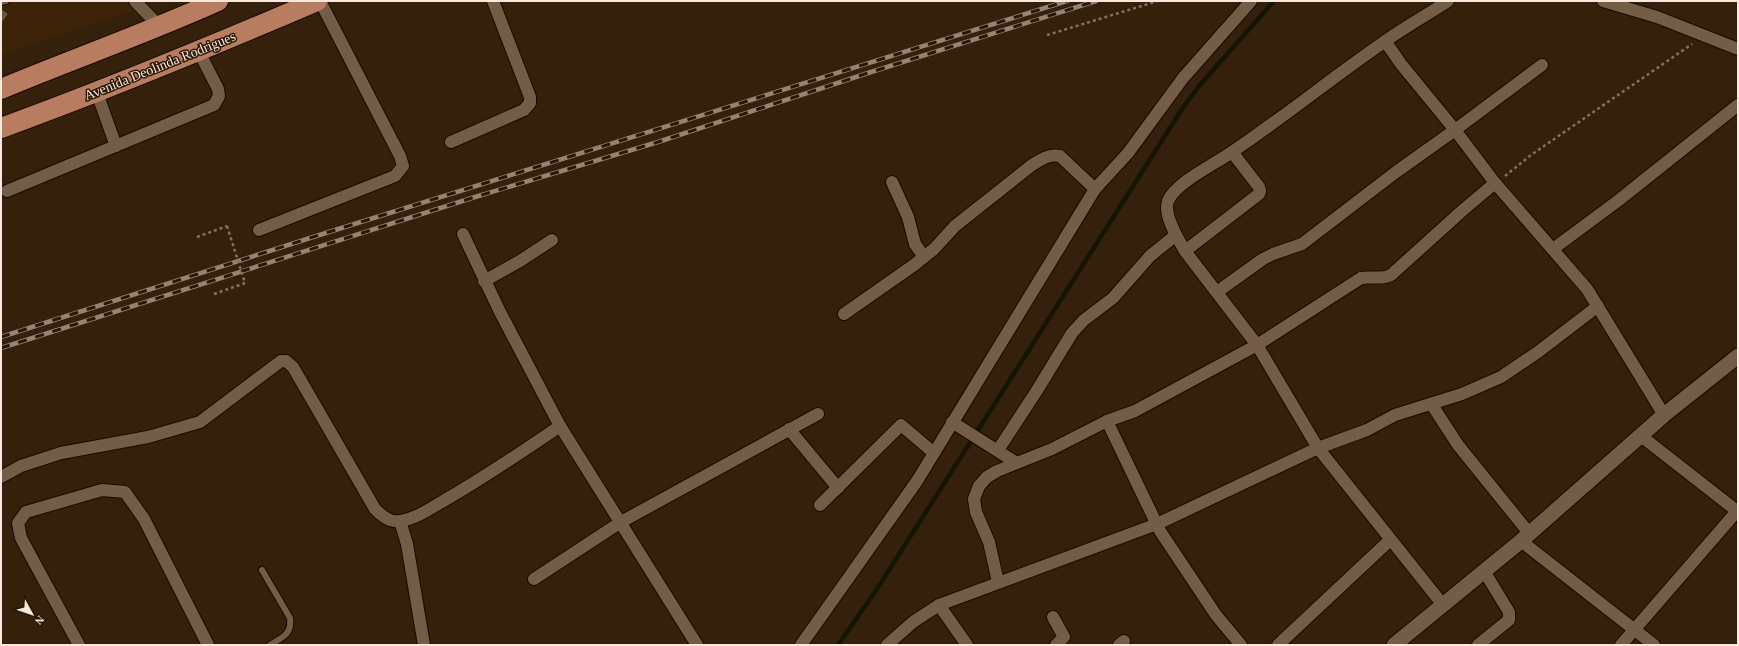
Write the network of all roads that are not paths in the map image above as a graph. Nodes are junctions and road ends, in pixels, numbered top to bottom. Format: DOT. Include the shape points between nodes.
graph roads {
  1 [pos="6,1"];
  2 [pos="135,1"];
  3 [pos="218,1"];
  4 [pos="317,1"];
  5 [pos="320,1"];
  6 [pos="493,1"];
  7 [pos="1251,1"];
  8 [pos="1448,1"];
  9 [pos="1603,1"];
  10 [pos="1,2"];
  11 [pos="160,27"];
  12 [pos="1385,41"];
  13 [pos="1738,49"];
  14 [pos="198,52"];
  15 [pos="78,57"];
  16 [pos="1542,65"];
  17 [pos="1,76"];
  18 [pos="1,89"];
  19 [pos="97,93"];
  20 [pos="1738,105"];
  21 [pos="1,128"];
  22 [pos="1455,130"];
  23 [pos="451,142"];
  24 [pos="116,146"];
  25 [pos="1232,152"];
  26 [pos="892,182"];
  27 [pos="1495,183"];
  28 [pos="1095,189"];
  29 [pos="7,191"];
  30 [pos="259,230"];
  31 [pos="463,234"];
  32 [pos="1176,235"];
  33 [pos="552,240"];
  34 [pos="1553,249"];
  35 [pos="1186,251"];
  36 [pos="924,257"];
  37 [pos="484,281"];
  38 [pos="1217,292"];
  39 [pos="1598,306"];
  40 [pos="844,314"];
  41 [pos="1258,345"];
  42 [pos="1738,356"];
  43 [pos="1432,405"];
  44 [pos="818,414"];
  45 [pos="1664,414"];
  46 [pos="1107,421"];
  47 [pos="957,425"];
  48 [pos="560,426"];
  49 [pos="789,429"];
  50 [pos="1641,436"];
  51 [pos="993,447"];
  52 [pos="1318,448"];
  53 [pos="934,453"];
  54 [pos="1015,462"];
  55 [pos="1,477"];
  56 [pos="838,488"];
  57 [pos="820,506"];
  58 [pos="1738,511"];
  59 [pos="400,521"];
  60 [pos="621,522"];
  61 [pos="1157,524"];
  62 [pos="1525,537"];
  63 [pos="1390,540"];
  64 [pos="262,570"];
  65 [pos="1484,571"];
  66 [pos="534,580"];
  67 [pos="998,582"];
  68 [pos="939,605"];
  69 [pos="1443,605"];
  70 [pos="1052,617"];
  71 [pos="1634,630"];
  72 [pos="80,645"];
  73 [pos="208,645"];
  74 [pos="270,645"];
  75 [pos="424,645"];
  76 [pos="697,645"];
  77 [pos="800,645"];
  78 [pos="887,645"];
  79 [pos="967,645"];
  80 [pos="1056,645"];
  81 [pos="1241,645"];
  82 [pos="1278,645"];
  83 [pos="1394,645"];
  84 [pos="1478,645"];
  85 [pos="1621,645"];
  86 [pos="1654,645"];
  1 -- 10 [label="lane"];
  2 -- 11 [label="street"];
  3 -- 11 [label="highway"];
  4 -- 14 [label="highway, Avenida Deolinda Rodrigues"];
  5 -- 30 [label="street" via="403,166 395,176"];
  6 -- 23 [label="street" via="530,97 530,103 524,110"];
  7 -- 28 [label="street" via="1183,78 1128,153"];
  8 -- 12 [label="street"];
  9 -- 13 [label="street" via="1657,17"];
  11 -- 15 [label="highway"];
  12 -- 22 [label="street"];
  12 -- 25 [label="street"];
  14 -- 19 [label="highway, Avenida Deolinda Rodrigues"];
  14 -- 24 [label="street" via="218,89 219,96 214,104"];
  15 -- 17 [label="highway"];
  15 -- 18 [label="highway"];
  16 -- 22 [label="street"];
  19 -- 21 [label="highway, Avenida Deolinda Rodrigues"];
  19 -- 24 [label="street"];
  20 -- 34 [label="street"];
  22 -- 27 [label="street"];
  22 -- 38 [label="street" via="1302,244 1263,259"];
  24 -- 29 [label="street"];
  25 -- 32 [label="street" via="1172,194 1167,202 1166,211"];
  25 -- 35 [label="street" via="1259,187 1259,194"];
  26 -- 36 [label="street" via="908,217 915,244"];
  27 -- 34 [label="street"];
  27 -- 41 [label="street" via="1391,275 1360,278"];
  28 -- 36 [label="street" via="1060,156 1054,154 1045,157 955,226"];
  28 -- 47 [label="street"];
  31 -- 37 [label="street"];
  32 -- 35 [label="street"];
  32 -- 51 [label="street" via="1150,256 1113,298 1084,320 1072,333 1036,392"];
  33 -- 37 [label="street"];
  34 -- 39 [label="street"];
  35 -- 38 [label="street"];
  36 -- 40 [label="street"];
  37 -- 48 [label="street"];
  38 -- 41 [label="street"];
  39 -- 43 [label="street" via="1501,377"];
  39 -- 45 [label="street"];
  41 -- 46 [label="street" via="1135,411"];
  41 -- 52 [label="street"];
  42 -- 45 [label="street"];
  43 -- 52 [label="street" via="1396,415 1367,430"];
  43 -- 62 [label="street"];
  44 -- 49 [label="street"];
  45 -- 50 [label="street"];
  46 -- 54 [label="street" via="1052,449"];
  46 -- 61 [label="street"];
  47 -- 51 [label="street"];
  47 -- 53 [label="street"];
  48 -- 59 [label="street" via="484,478 429,509"];
  48 -- 60 [label="street"];
  49 -- 56 [label="street"];
  49 -- 60 [label="street"];
  50 -- 58 [label="street"];
  50 -- 62 [label="street"];
  51 -- 54 [label="street"];
  52 -- 61 [label="street"];
  52 -- 63 [label="street"];
  53 -- 56 [label="street" via="901,425"];
  53 -- 77 [label="street" via="913,487"];
  54 -- 67 [label="street" via="987,477 979,486 974,499 976,512 989,542"];
  55 -- 59 [label="street" via="21,466 61,453 148,437 195,424 281,361 286,360 294,367 375,509 382,516"];
  56 -- 57 [label="street"];
  58 -- 71 [label="street"];
  59 -- 75 [label="street" via="407,544"];
  60 -- 66 [label="street"];
  60 -- 76 [label="street"];
  61 -- 67 [label="street"];
  61 -- 81 [label="street" via="1216,615"];
  62 -- 65 [label="street"];
  62 -- 71 [label="street"];
  63 -- 69 [label="street"];
  63 -- 82 [label="street"];
  64 -- 74 [label="lane" via="290,618 291,626 286,635"];
  65 -- 69 [label="street"];
  65 -- 84 [label="street" via="1509,612 1509,620"];
  67 -- 68 [label="street"];
  68 -- 78 [label="street" via="913,622"];
  68 -- 79 [label="street"];
  69 -- 83 [label="street"];
  70 -- 80 [label="street" via="1064,636"];
  71 -- 85 [label="street"];
  71 -- 86 [label="street"];
  72 -- 73 [label="street" via="21,538 18,522 26,512 102,490 126,492 144,519"];
}
